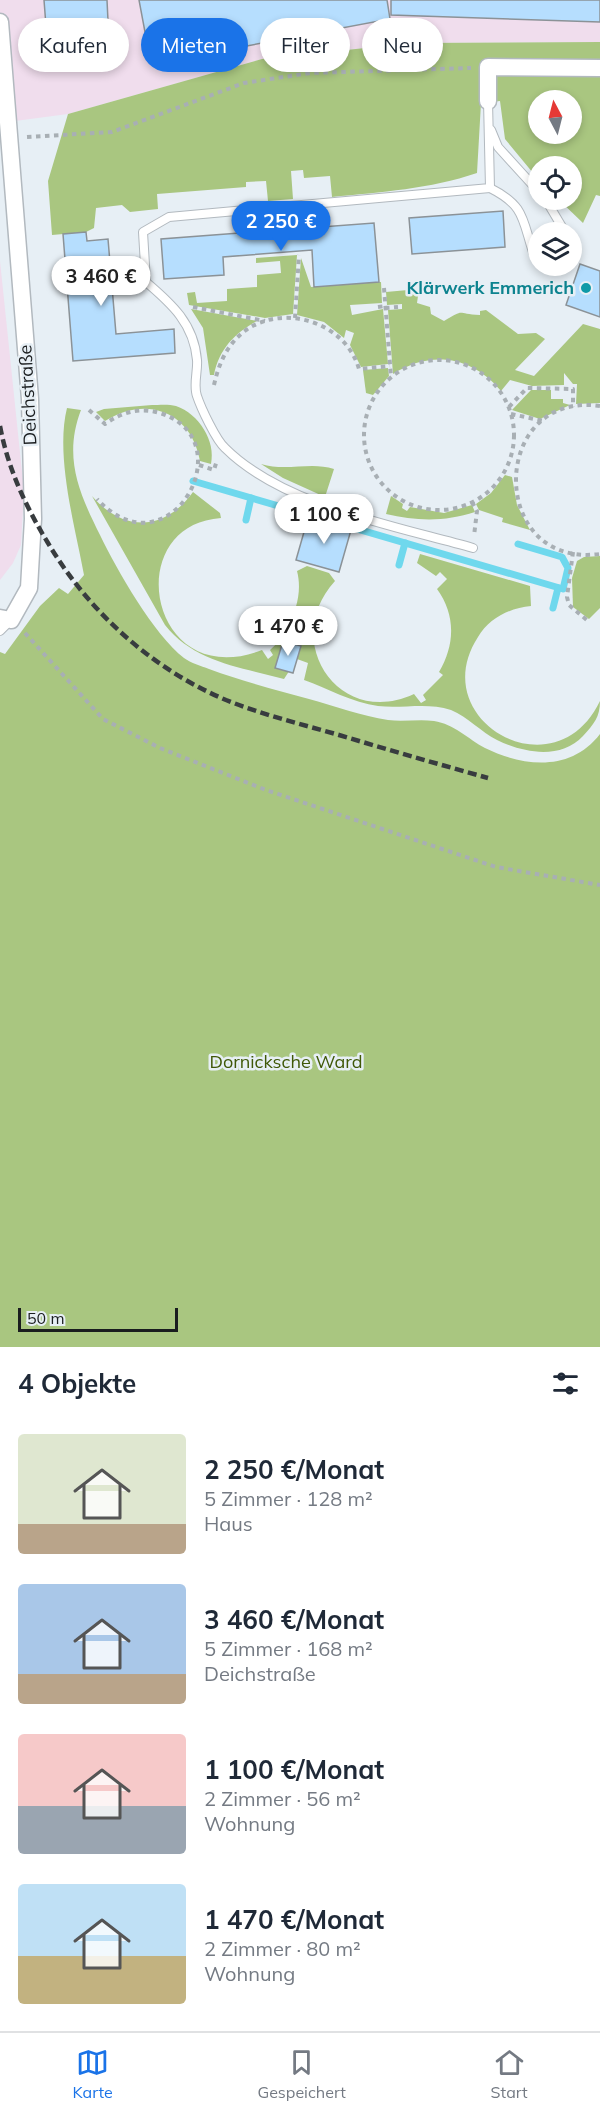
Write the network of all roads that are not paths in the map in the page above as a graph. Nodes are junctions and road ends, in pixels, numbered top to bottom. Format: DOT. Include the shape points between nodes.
graph roads {
  1 [pos="0,22"];
  2 [pos="600,68"];
  3 [pos="488,101"];
  4 [pos="489,124"];
  5 [pos="528,180"];
  6 [pos="490,188"];
  7 [pos="528,234"];
  8 [pos="473,548"];
  9 [pos="4,623"];
  1 -- 9 [label="street, Deichstraße" via="30,399 33,519 29,588"];
  2 -- 3 [label="street" via="488,67"];
  3 -- 4 [label="lane"];
  4 -- 5 [label="lane" via="498,147"];
  4 -- 6 [label="lane"];
  6 -- 7 [label="lane" via="509,197 522,214"];
  6 -- 8 [label="lane" via="169,217 143,232 146,282 189,326 197,359 196,394 223,447 259,475 311,501"];
}
